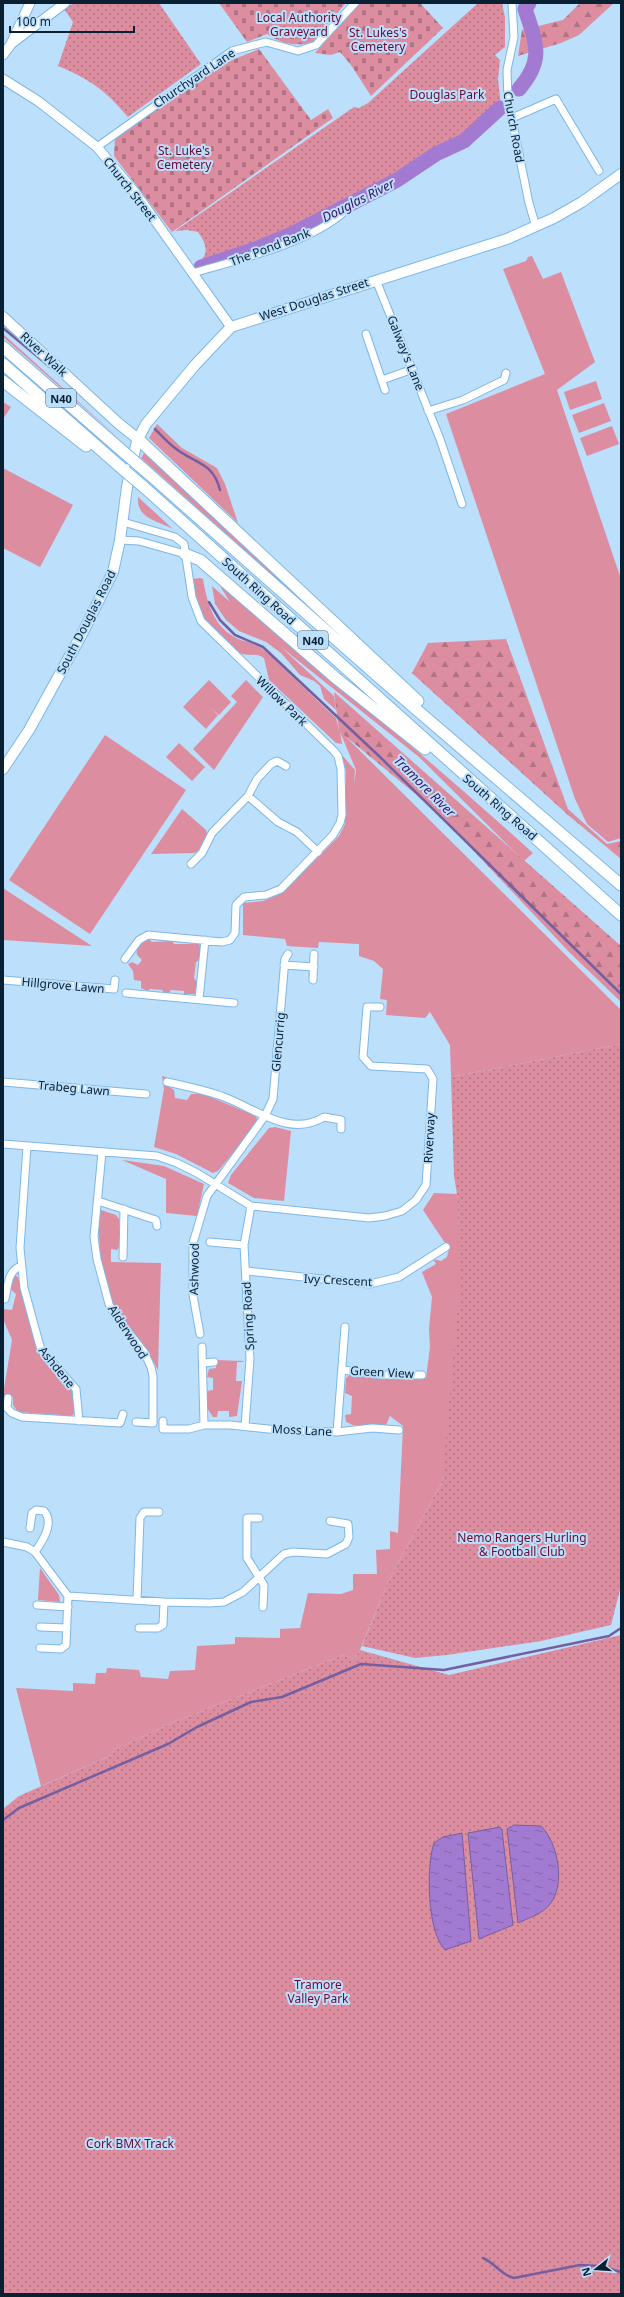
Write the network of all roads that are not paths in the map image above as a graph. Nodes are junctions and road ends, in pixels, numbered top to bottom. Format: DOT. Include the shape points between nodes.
graph roads {
  1 [pos="30,3"];
  2 [pos="65,3"];
  3 [pos="355,3"];
  4 [pos="512,3"];
  5 [pos="22,20"];
  6 [pos="31,28"];
  7 [pos="12,44"];
  8 [pos="3,55"];
  9 [pos="3,79"];
  10 [pos="512,118"];
  11 [pos="97,147"];
  12 [pos="599,171"];
  13 [pos="621,174"];
  14 [pos="344,212"];
  15 [pos="536,227"];
  16 [pos="193,274"];
  17 [pos="376,280"];
  18 [pos="3,317"];
  19 [pos="230,327"];
  20 [pos="366,334"];
  21 [pos="3,347"];
  22 [pos="3,364"];
  23 [pos="412,369"];
  24 [pos="506,373"];
  25 [pos="382,380"];
  26 [pos="3,381"];
  27 [pos="385,390"];
  28 [pos="428,411"];
  29 [pos="138,439"];
  30 [pos="115,465"];
  31 [pos="462,504"];
  32 [pos="123,522"];
  33 [pos="120,540"];
  34 [pos="185,554"];
  35 [pos="477,760"];
  36 [pos="286,766"];
  37 [pos="3,769"];
  38 [pos="481,791"];
  39 [pos="248,796"];
  40 [pos="318,852"];
  41 [pos="191,864"];
  42 [pos="621,885"];
  43 [pos="621,915"];
  44 [pos="205,940"];
  45 [pos="288,954"];
  46 [pos="314,954"];
  47 [pos="125,960"];
  48 [pos="284,966"];
  49 [pos="314,967"];
  50 [pos="3,980"];
  51 [pos="115,980"];
  52 [pos="313,980"];
  53 [pos="126,993"];
  54 [pos="199,999"];
  55 [pos="234,1003"];
  56 [pos="380,1007"];
  57 [pos="3,1082"];
  58 [pos="167,1082"];
  59 [pos="146,1094"];
  60 [pos="266,1116"];
  61 [pos="341,1129"];
  62 [pos="3,1144"];
  63 [pos="27,1146"];
  64 [pos="102,1152"];
  65 [pos="214,1184"];
  66 [pos="98,1201"];
  67 [pos="251,1206"];
  68 [pos="124,1209"];
  69 [pos="157,1226"];
  70 [pos="210,1242"];
  71 [pos="244,1245"];
  72 [pos="446,1247"];
  73 [pos="123,1257"];
  74 [pos="21,1266"];
  75 [pos="246,1271"];
  76 [pos="5,1299"];
  77 [pos="345,1327"];
  78 [pos="200,1334"];
  79 [pos="202,1347"];
  80 [pos="214,1362"];
  81 [pos="203,1364"];
  82 [pos="343,1370"];
  83 [pos="422,1375"];
  84 [pos="8,1398"];
  85 [pos="123,1414"];
  86 [pos="79,1421"];
  87 [pos="163,1421"];
  88 [pos="136,1422"];
  89 [pos="204,1425"];
  90 [pos="245,1426"];
  91 [pos="399,1430"];
  92 [pos="336,1432"];
  93 [pos="159,1512"];
  94 [pos="259,1518"];
  95 [pos="330,1521"];
  96 [pos="30,1528"];
  97 [pos="3,1542"];
  98 [pos="35,1552"];
  99 [pos="259,1577"];
  100 [pos="68,1596"];
  101 [pos="137,1600"];
  102 [pos="164,1602"];
  103 [pos="37,1606"];
  104 [pos="68,1607"];
  105 [pos="263,1607"];
  106 [pos="40,1627"];
  107 [pos="67,1628"];
  108 [pos="139,1628"];
  109 [pos="40,1648"];
  1 -- 5 [label="street"];
  2 -- 6 [label="street"];
  3 -- 11 [label="street, Churchyard Lane" via="316,45 298,50 266,42 232,50"];
  4 -- 10 [label="street, Church Road" via="514,37 507,89"];
  5 -- 6 [label="street"];
  5 -- 7 [label="street"];
  6 -- 7 [label="street"];
  7 -- 8 [label="street"];
  9 -- 11 [label="street, Church Street" via="38,101"];
  10 -- 12 [label="street" via="556,100"];
  10 -- 15 [label="street, Church Road" via="528,203"];
  11 -- 16 [label="street, Church Street" via="137,195"];
  13 -- 15 [label="main road, West Douglas Street" via="582,202"];
  14 -- 16 [label="street, The Pond Bank" via="299,238"];
  15 -- 17 [label="main road, West Douglas Street" via="471,251"];
  16 -- 19 [label="street, Church Street"];
  17 -- 19 [label="main road, West Douglas Street"];
  17 -- 23 [label="street, Galway's Lane"];
  18 -- 29 [label="main road, River Walk"];
  19 -- 29 [label="main road, West Douglas Street" via="157,409"];
  20 -- 25 [label="street"];
  21 -- 35 [label="highway, South Ring Road / N40, bridge" via="382,680"];
  22 -- 30 [label="highway, N40"];
  23 -- 25 [label="street"];
  23 -- 28 [label="street, Galway's Lane"];
  24 -- 28 [label="street" via="504,380 474,395"];
  25 -- 27 [label="street"];
  26 -- 30 [label="highway"];
  28 -- 31 [label="street, Galway's Lane"];
  29 -- 32 [label="main road, South Douglas Road" via="127,487"];
  29 -- 35 [label="highway" via="418,701"];
  30 -- 38 [label="highway, South Ring Road / N40, bridge" via="145,488"];
  32 -- 33 [label="main road, South Douglas Road"];
  32 -- 34 [label="street, Willow Park" via="175,537 184,544"];
  33 -- 34 [label="street" via="139,541"];
  33 -- 37 [label="main road, South Douglas Road" via="113,572 90,619 29,730"];
  34 -- 38 [label="highway" via="200,560 396,727"];
  34 -- 40 [label="street, Willow Park" via="192,597 201,621 338,756 342,796 340,823"];
  35 -- 42 [label="highway, South Ring Road / N40"];
  36 -- 39 [label="street" via="277,761 271,764 257,779"];
  38 -- 43 [label="highway, South Ring Road / N40"];
  39 -- 40 [label="street" via="278,822 297,832"];
  39 -- 41 [label="street" via="213,832 202,854"];
  40 -- 44 [label="street, Willow Park" via="281,889 266,895 244,897 236,905 234,937 226,941"];
  44 -- 47 [label="street" via="148,935 139,940"];
  44 -- 54 [label="street"];
  45 -- 48 [label="street, Glencurrig" via="284,959"];
  46 -- 49 [label="street"];
  48 -- 49 [label="street"];
  48 -- 60 [label="street, Glencurrig" via="273,1099"];
  49 -- 52 [label="street"];
  50 -- 51 [label="street, Hillgrove Lawn" via="114,989"];
  53 -- 54 [label="street"];
  54 -- 55 [label="street"];
  56 -- 67 [label="street, Riverway" via="367,1007 364,1057 371,1066 427,1069 433,1079 426,1185 416,1200 402,1211 369,1218"];
  57 -- 59 [label="street, Trabeg Lawn"];
  58 -- 60 [label="street" via="225,1097"];
  60 -- 61 [label="street" via="289,1125 313,1124 324,1117 341,1120"];
  60 -- 65 [label="street, Glencurrig"];
  62 -- 63 [label="street"];
  63 -- 64 [label="street"];
  63 -- 74 [label="street, Ashdene"];
  64 -- 65 [label="street" via="165,1158"];
  64 -- 66 [label="street, Alderwood"];
  65 -- 67 [label="street"];
  65 -- 78 [label="street, Ashwood" via="207,1196 193,1243 193,1295"];
  66 -- 68 [label="street"];
  66 -- 88 [label="street, Alderwood" via="94,1237 102,1281 114,1314 144,1352 153,1376 153,1423"];
  67 -- 71 [label="street, Spring Road"];
  68 -- 69 [label="street" via="156,1220"];
  68 -- 73 [label="street"];
  70 -- 71 [label="street"];
  71 -- 75 [label="street, Spring Road"];
  72 -- 75 [label="street, Ivy Crescent" via="399,1277 370,1284"];
  74 -- 76 [label="street" via="10,1274"];
  74 -- 86 [label="street, Ashdene" via="39,1346 44,1355 76,1389"];
  75 -- 90 [label="street, Spring Road" via="250,1359"];
  77 -- 82 [label="street, Green View"];
  79 -- 81 [label="street"];
  80 -- 81 [label="street"];
  81 -- 89 [label="street"];
  82 -- 83 [label="street, Green View" via="382,1375"];
  82 -- 92 [label="street, Green View"];
  84 -- 86 [label="street" via="6,1408 17,1416"];
  85 -- 86 [label="street" via="120,1423"];
  87 -- 89 [label="street, Moss Lane" via="163,1429 189,1429"];
  89 -- 90 [label="street, Moss Lane"];
  90 -- 92 [label="street, Moss Lane"];
  91 -- 92 [label="street, Moss Lane" via="372,1428"];
  93 -- 101 [label="street" via="144,1512 140,1518"];
  94 -- 99 [label="street" via="247,1518 246,1547 249,1562"];
  95 -- 99 [label="street" via="348,1524 349,1537 346,1544 327,1554 284,1554"];
  96 -- 98 [label="street" via="32,1513 36,1510 44,1511 47,1515 46,1534"];
  97 -- 98 [label="street" via="27,1547"];
  98 -- 100 [label="street"];
  99 -- 102 [label="street" via="243,1592 224,1602"];
  99 -- 105 [label="street" via="264,1585"];
  100 -- 101 [label="street"];
  100 -- 104 [label="street"];
  101 -- 102 [label="street"];
  102 -- 108 [label="street" via="163,1626"];
  103 -- 104 [label="street"];
  104 -- 107 [label="street"];
  106 -- 107 [label="street"];
  107 -- 109 [label="street" via="66,1645 63,1648"];
}
